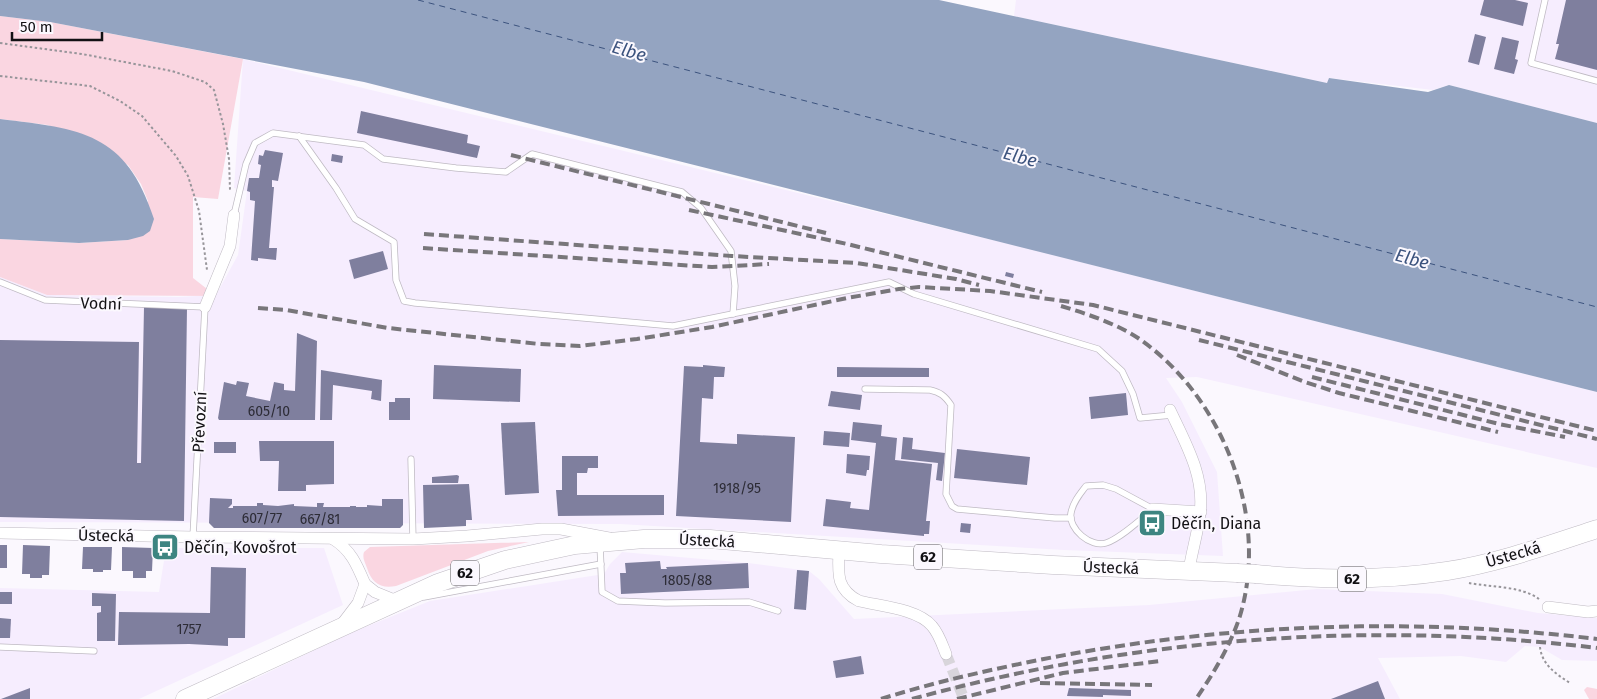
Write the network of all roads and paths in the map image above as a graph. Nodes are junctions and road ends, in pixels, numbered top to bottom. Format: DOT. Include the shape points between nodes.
graph roads {
  1 [pos="1545,0"];
  2 [pos="0,43"];
  3 [pos="0,76"];
  4 [pos="1597,81"];
  5 [pos="299,136"];
  6 [pos="230,193"];
  7 [pos="234,215"];
  8 [pos="0,282"];
  9 [pos="210,295"];
  10 [pos="206,307"];
  11 [pos="733,314"];
  12 [pos="865,389"];
  13 [pos="1171,412"];
  14 [pos="411,459"];
  15 [pos="1153,509"];
  16 [pos="1201,512"];
  17 [pos="1071,518"];
  18 [pos="1597,528"];
  19 [pos="0,533"];
  20 [pos="193,537"];
  21 [pos="333,539"];
  22 [pos="413,539"];
  23 [pos="619,540"];
  24 [pos="600,543"];
  25 [pos="839,550"];
  26 [pos="601,564"];
  27 [pos="1188,570"];
  28 [pos="1468,583"];
  29 [pos="365,584"];
  30 [pos="397,601"];
  31 [pos="1548,607"];
  32 [pos="778,611"];
  33 [pos="1597,611"];
  34 [pos="338,628"];
  35 [pos="0,647"];
  36 [pos="1540,648"];
  37 [pos="94,651"];
  38 [pos="946,654"];
  39 [pos="1570,683"];
  40 [pos="184,699"];
  1 -- 4 [label="lane" via="1531,63"];
  2 -- 6 [label="path" via="172,71 205,82 214,90 223,124"];
  3 -- 9 [label="path" via="90,86 142,116 176,156 188,176 199,211"];
  5 -- 7 [label="lane" via="273,133 255,143 246,164"];
  5 -- 11 [label="lane" via="355,220 394,242 396,280 404,301 673,326"];
  5 -- 11 [label="lane" via="364,145 383,159 506,172 532,154 682,192 701,208 731,251 735,286"];
  7 -- 9 [label="street" via="230,246"];
  8 -- 10 [label="lane, Vodní" via="45,300"];
  9 -- 10 [label="street"];
  10 -- 20 [label="lane, Převozní"];
  11 -- 13 [label="lane" via="889,282 914,294 1098,349 1122,371 1140,418"];
  12 -- 17 [label="lane" via="938,391 951,405 946,494 952,506"];
  13 -- 16 [label="street" via="1197,472"];
  14 -- 22 [label="lane"];
  15 -- 16 [label="street"];
  15 -- 17 [label="lane" via="1106,543 1095,544 1086,540 1076,530"];
  15 -- 17 [label="lane" via="1116,489 1103,485 1086,486 1075,501"];
  16 -- 27 [label="street"];
  18 -- 27 [label="main road, Ústecká / 62, bridge" via="1498,560 1448,571 1344,580"];
  19 -- 20 [label="street, Ústecká"];
  20 -- 21 [label="street, Ústecká"];
  21 -- 22 [label="street, Ústecká"];
  21 -- 29 [label="street" via="354,560"];
  22 -- 23 [label="street, Ústecká" via="562,529"];
  23 -- 24 [label="main road, Ústecká / 62"];
  23 -- 25 [label="main road, Ústecká / 62" via="710,539"];
  24 -- 26 [label="lane"];
  24 -- 30 [label="main road, Ústecká / 62" via="505,560"];
  25 -- 27 [label="main road, Ústecká / 62" via="1052,565"];
  25 -- 38 [label="street" via="838,574 841,585 851,597 919,615 933,626"];
  26 -- 30 [label="lane"];
  26 -- 32 [label="lane" via="602,592 618,601 749,602"];
  28 -- 31 [label="path" via="1506,587 1536,596"];
  29 -- 30 [label="street" via="374,592"];
  29 -- 34 [label="street" via="358,603"];
  30 -- 34 [label="main road, Ústecká / 62"];
  31 -- 33 [label="street"];
  34 -- 40 [label="main road, 62"];
  35 -- 37 [label="lane"];
  36 -- 39 [label="path" via="1548,666"];
}
